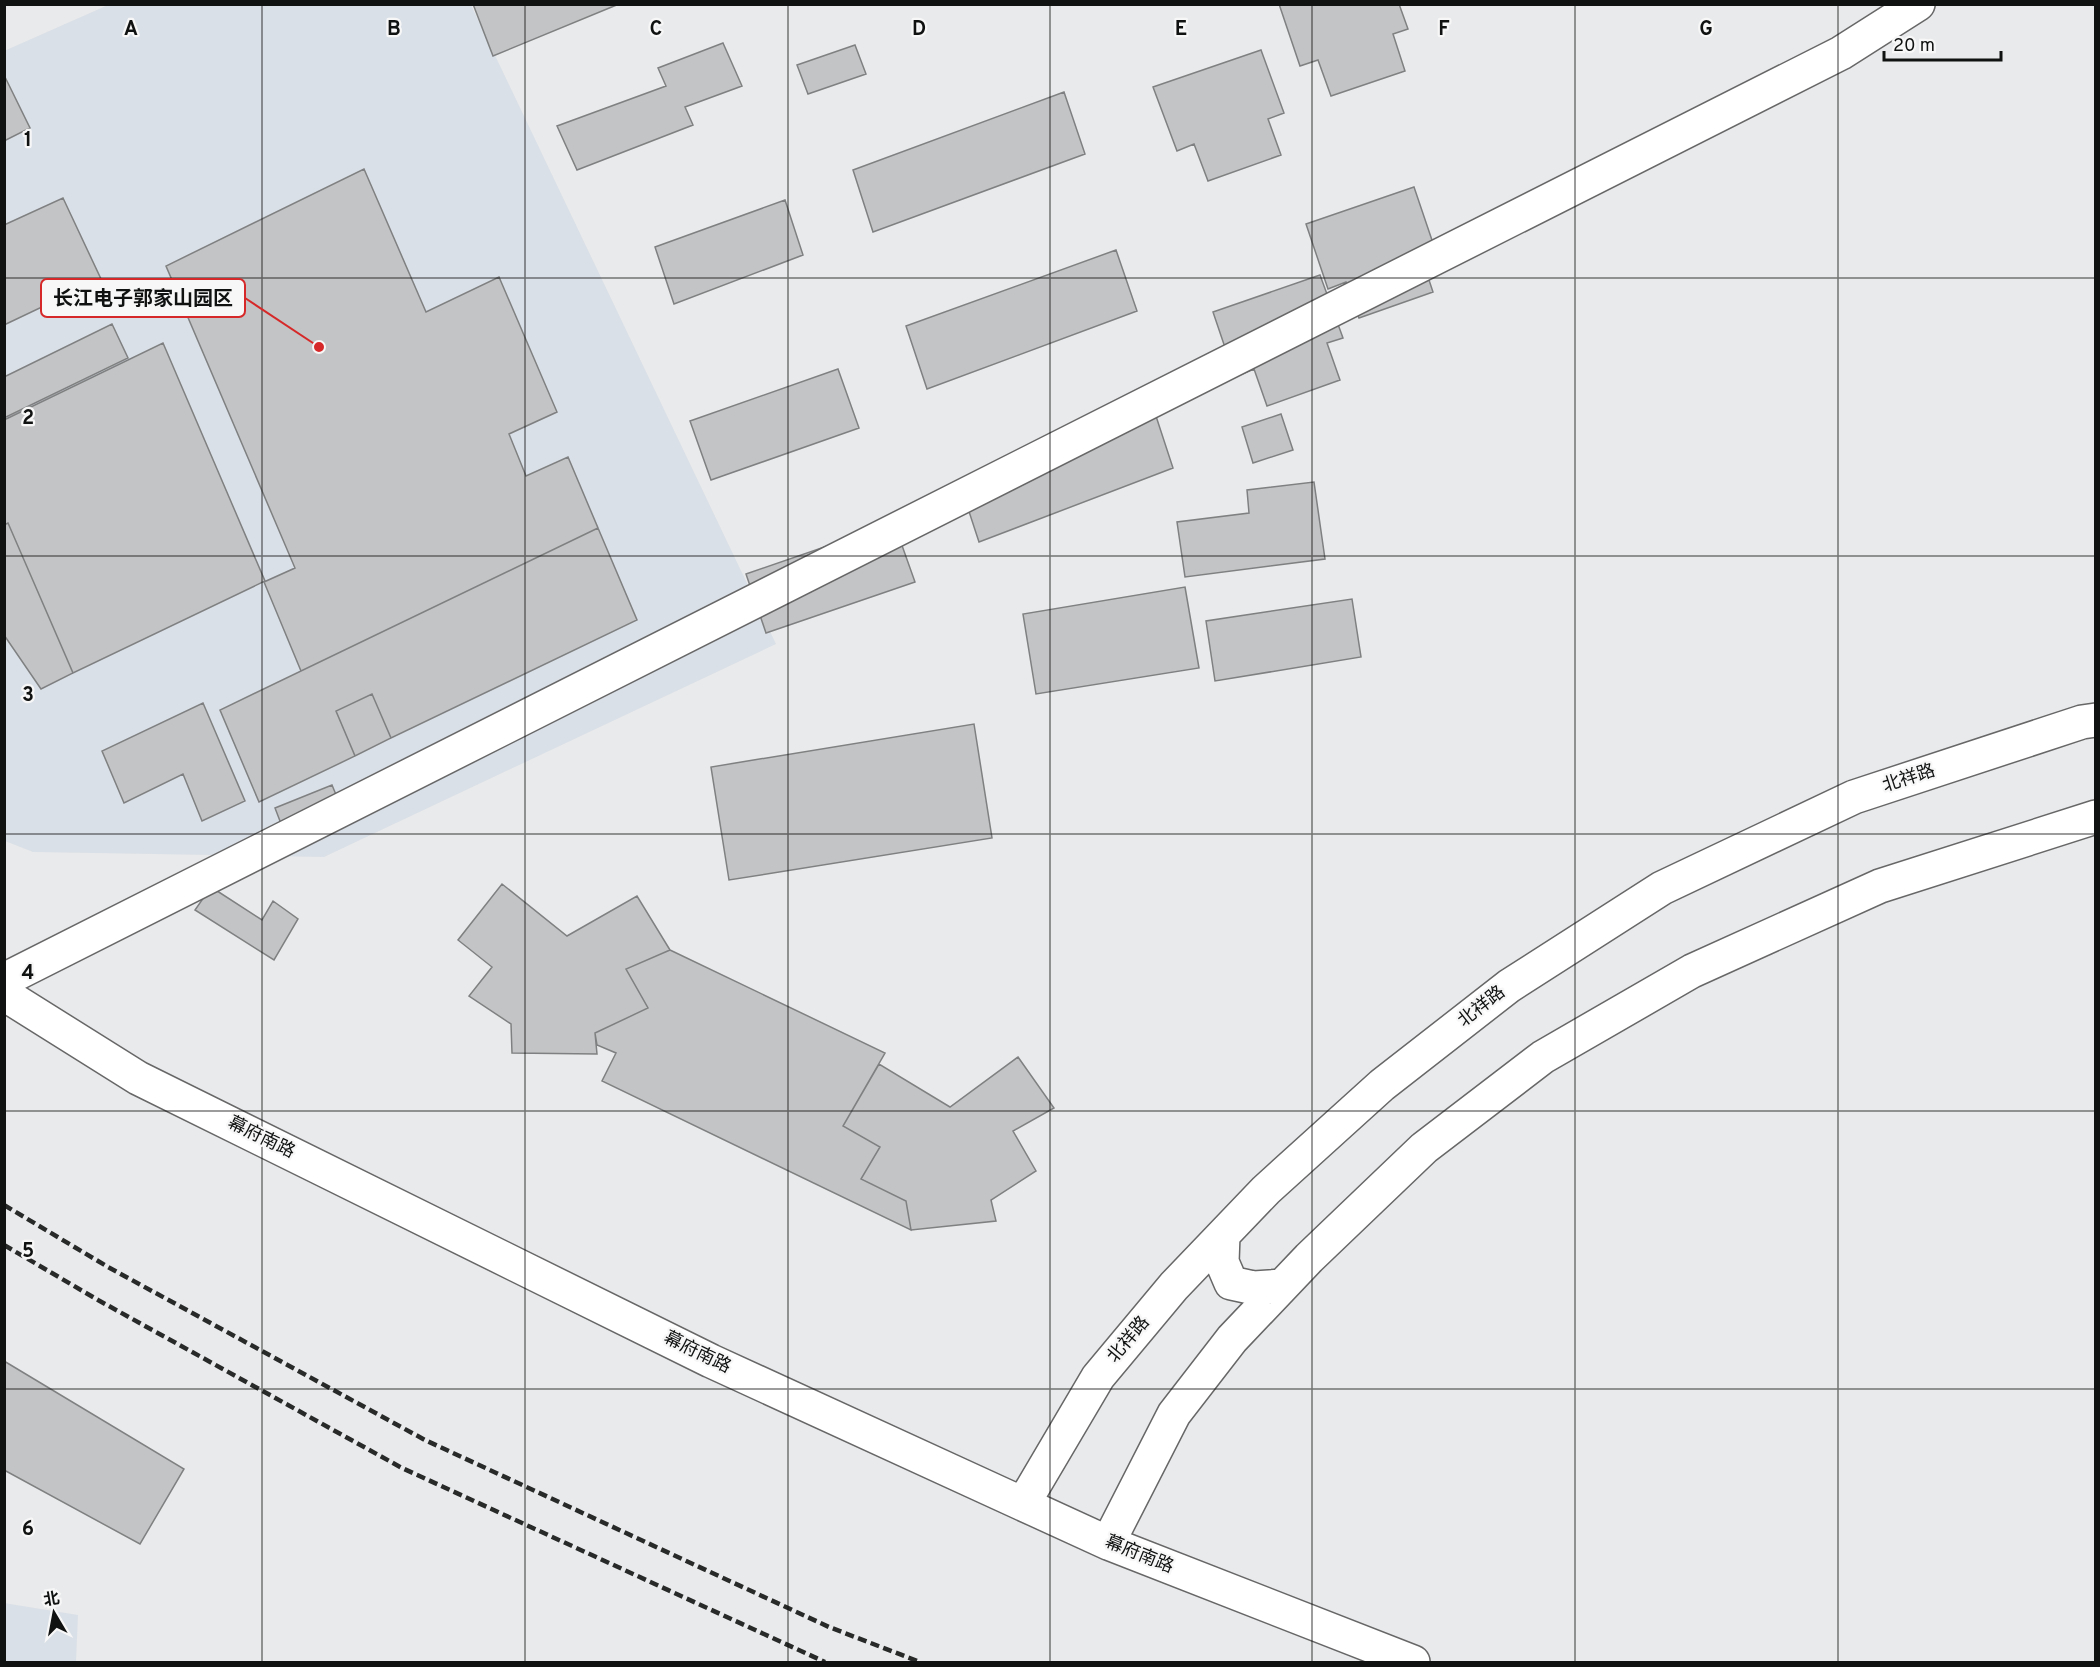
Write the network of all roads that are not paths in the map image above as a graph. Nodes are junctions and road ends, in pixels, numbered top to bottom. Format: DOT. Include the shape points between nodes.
graph roads {
  1 [pos="1918,4"];
  2 [pos="2096,720"];
  3 [pos="2096,818"];
  4 [pos="4,980"];
  5 [pos="4,994"];
  6 [pos="1223,1235"];
  7 [pos="1282,1286"];
  8 [pos="1023,1504"];
  9 [pos="1108,1543"];
  10 [pos="1413,1662"];
  1 -- 4 [label="street" via="1841,53"];
  2 -- 6 [label="street, 北祥路" via="1854,797 1662,888 1509,986 1382,1085 1266,1190"];
  3 -- 7 [label="street" via="1880,886 1692,971 1544,1057 1424,1148"];
  5 -- 8 [label="street, 幕府南路" via="138,1078 711,1361"];
  6 -- 7 [label="street" via="1222,1262 1231,1283 1254,1288"];
  6 -- 8 [label="street, 北祥路" via="1174,1286 1098,1377"];
  7 -- 9 [label="street" via="1233,1339 1174,1414"];
  8 -- 9 [label="street, 幕府南路"];
  9 -- 10 [label="street, 幕府南路"];
}
